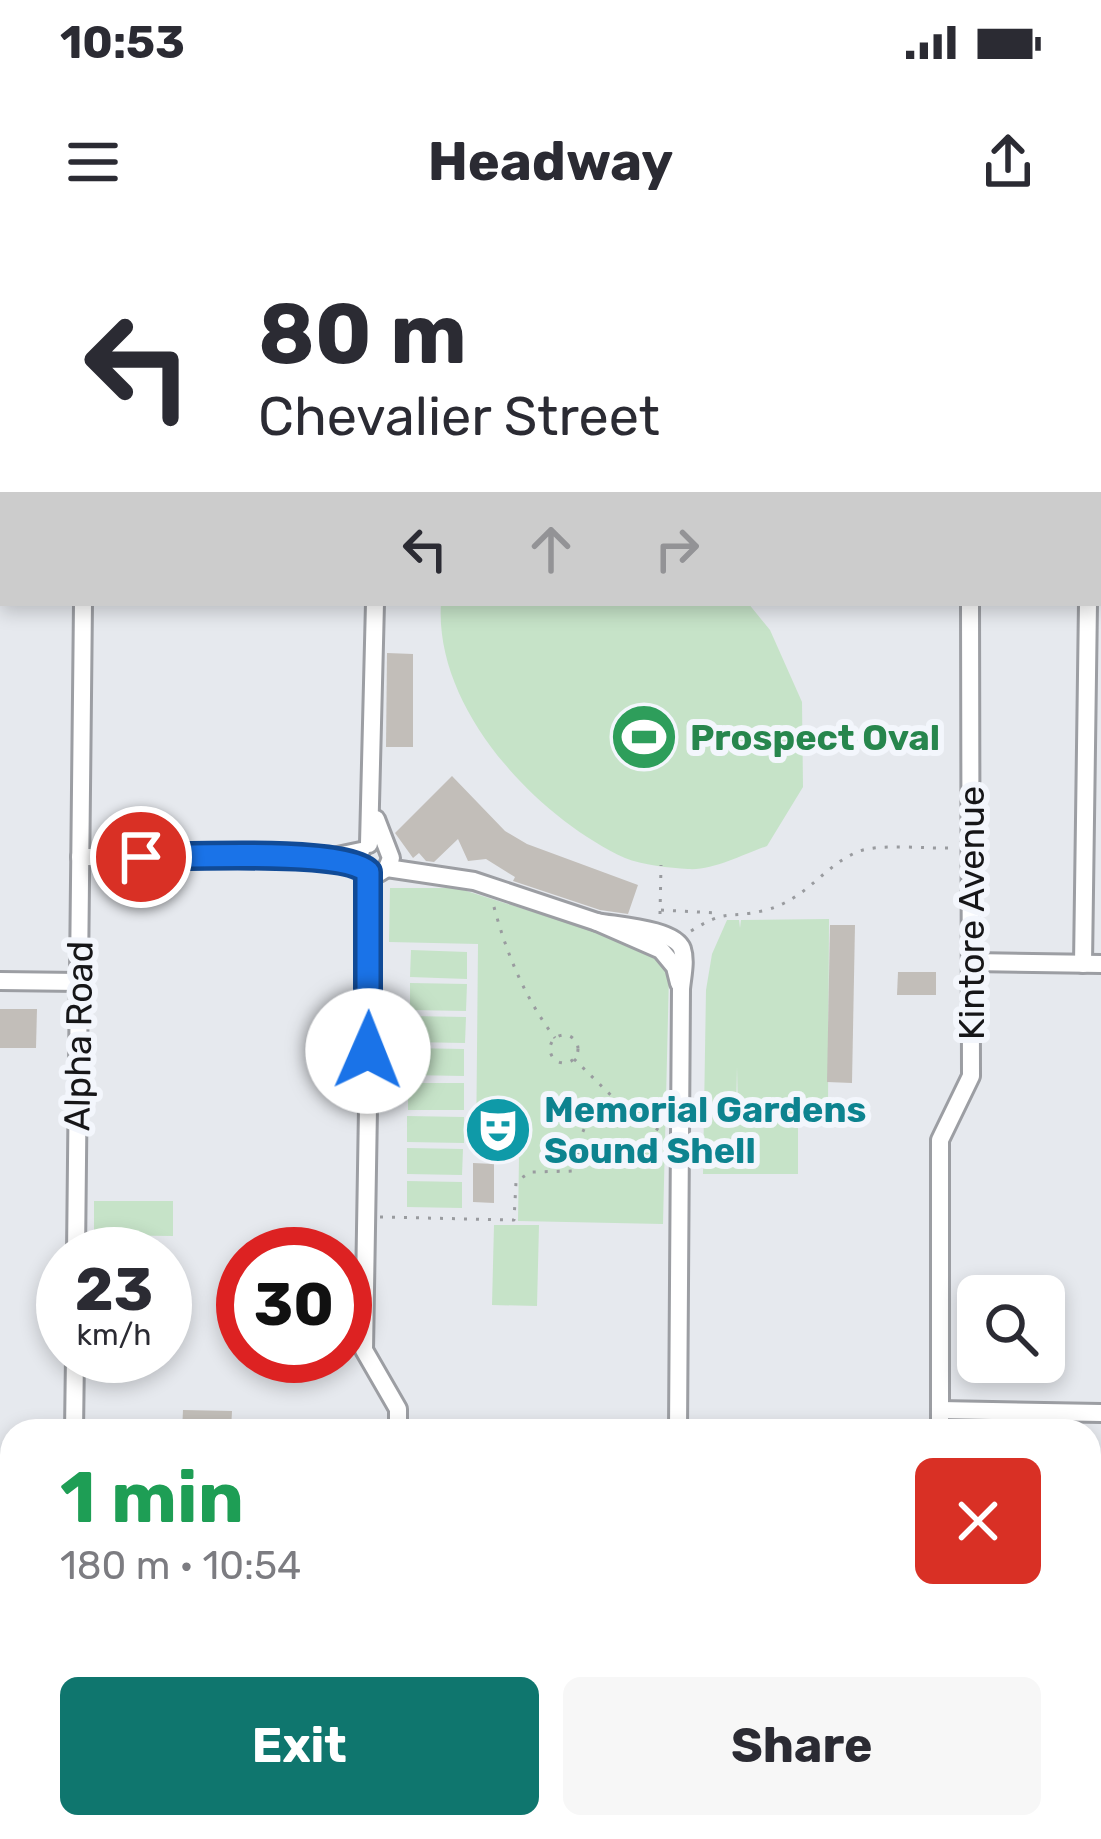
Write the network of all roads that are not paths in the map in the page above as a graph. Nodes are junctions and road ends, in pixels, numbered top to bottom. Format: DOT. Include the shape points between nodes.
graph roads {
  1 [pos="83,606"];
  2 [pos="375,606"];
  3 [pos="970,606"];
  4 [pos="1088,606"];
  5 [pos="80,857"];
  6 [pos="375,858"];
  7 [pos="597,922"];
  8 [pos="972,962"];
  9 [pos="1092,964"];
  10 [pos="0,981"];
  11 [pos="79,982"];
  12 [pos="681,989"];
  13 [pos="76,1227"];
  14 [pos="75,1383"];
  15 [pos="940,1410"];
  16 [pos="1101,1413"];
  17 [pos="74,1419"];
  18 [pos="398,1419"];
  19 [pos="678,1419"];
  20 [pos="940,1419"];
  1 -- 5 [label="street, Alpha Road"];
  2 -- 6 [label="street"];
  3 -- 8 [label="street, Kintore Avenue"];
  4 -- 9 [label="street"];
  5 -- 6 [label="street"];
  5 -- 11 [label="street, Alpha Road"];
  6 -- 7 [label="street"];
  6 -- 18 [label="street" via="364,1350"];
  7 -- 12 [label="street" via="661,950"];
  7 -- 12 [label="street" via="677,940 685,953"];
  8 -- 9 [label="street"];
  8 -- 15 [label="street, Kintore Avenue" via="971,1076 940,1141"];
  10 -- 11 [label="street"];
  11 -- 13 [label="street, Alpha Road"];
  12 -- 19 [label="street"];
  14 -- 17 [label="street"];
  15 -- 16 [label="street"];
  15 -- 20 [label="street, Kintore Avenue"];
}
